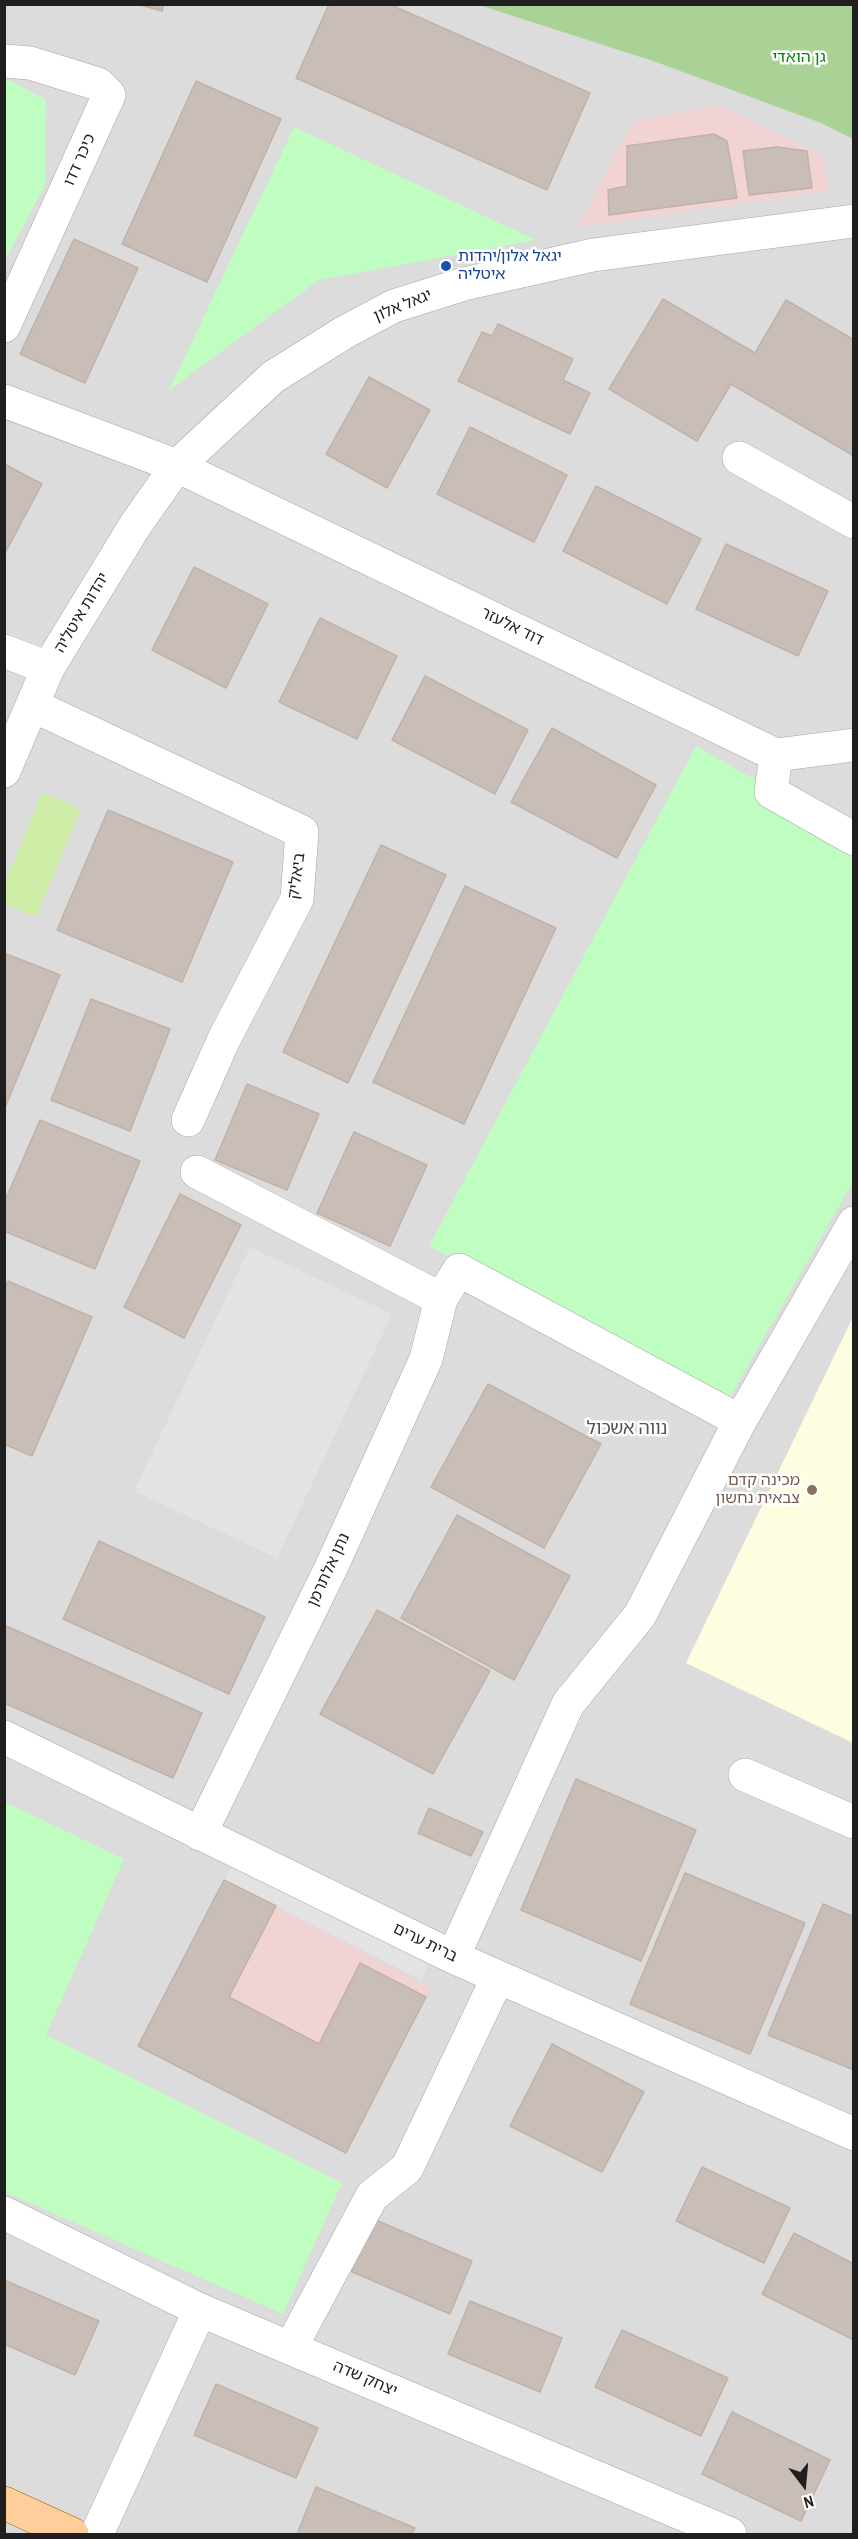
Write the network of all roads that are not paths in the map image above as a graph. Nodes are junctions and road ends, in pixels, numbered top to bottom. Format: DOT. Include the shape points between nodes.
graph roads {
  1 [pos="4,61"];
  2 [pos="854,221"];
  3 [pos="4,326"];
  4 [pos="4,401"];
  5 [pos="739,458"];
  6 [pos="177,466"];
  7 [pos="854,522"];
  8 [pos="4,651"];
  9 [pos="48,668"];
  10 [pos="34,706"];
  11 [pos="854,745"];
  12 [pos="776,755"];
  13 [pos="4,771"];
  14 [pos="854,839"];
  15 [pos="188,1120"];
  16 [pos="197,1172"];
  17 [pos="854,1223"];
  18 [pos="441,1299"];
  19 [pos="740,1420"];
  20 [pos="4,1737"];
  21 [pos="745,1774"];
  22 [pos="854,1822"];
  23 [pos="200,1834"];
  24 [pos="453,1957"];
  25 [pos="498,1977"];
  26 [pos="854,2134"];
  27 [pos="4,2213"];
  28 [pos="200,2310"];
  29 [pos="291,2347"];
  30 [pos="4,2503"];
  31 [pos="72,2535"];
  32 [pos="98,2535"];
  33 [pos="730,2535"];
  1 -- 3 [label="street, כיכר דדו" via="30,63 98,84 109,95"];
  2 -- 6 [label="street, יגאל אלון" via="593,255 464,284 394,306 273,377"];
  4 -- 6 [label="street, דוד אלעזר"];
  5 -- 7 [label="street"];
  6 -- 9 [label="street, יהדות איטליה" via="136,524"];
  6 -- 12 [label="street, דוד אלעזר"];
  8 -- 9 [label="street"];
  9 -- 10 [label="street, יהדות איטליה"];
  10 -- 13 [label="street, יהדות איטליה"];
  10 -- 15 [label="street, ביאליק" via="302,832 297,899 224,1039"];
  11 -- 12 [label="street"];
  12 -- 14 [label="street" via="771,792"];
  16 -- 18 [label="street"];
  17 -- 19 [label="street"];
  18 -- 19 [label="street, נתן אלתרמן" via="459,1270"];
  18 -- 23 [label="street, נתן אלתרמן" via="421,1370 330,1570"];
  19 -- 24 [label="street" via="639,1615 568,1704"];
  20 -- 23 [label="street, ברית ערים"];
  21 -- 22 [label="street"];
  23 -- 24 [label="street, ברית ערים"];
  24 -- 25 [label="street, ברית ערים"];
  25 -- 26 [label="street, ברית ערים"];
  25 -- 29 [label="street" via="407,2168 372,2196"];
  27 -- 28 [label="street, יצחק שדה"];
  28 -- 29 [label="street, יצחק שדה"];
  28 -- 32 [label="street"];
  29 -- 33 [label="street, יצחק שדה"];
  30 -- 31 [label="main road"];
}
